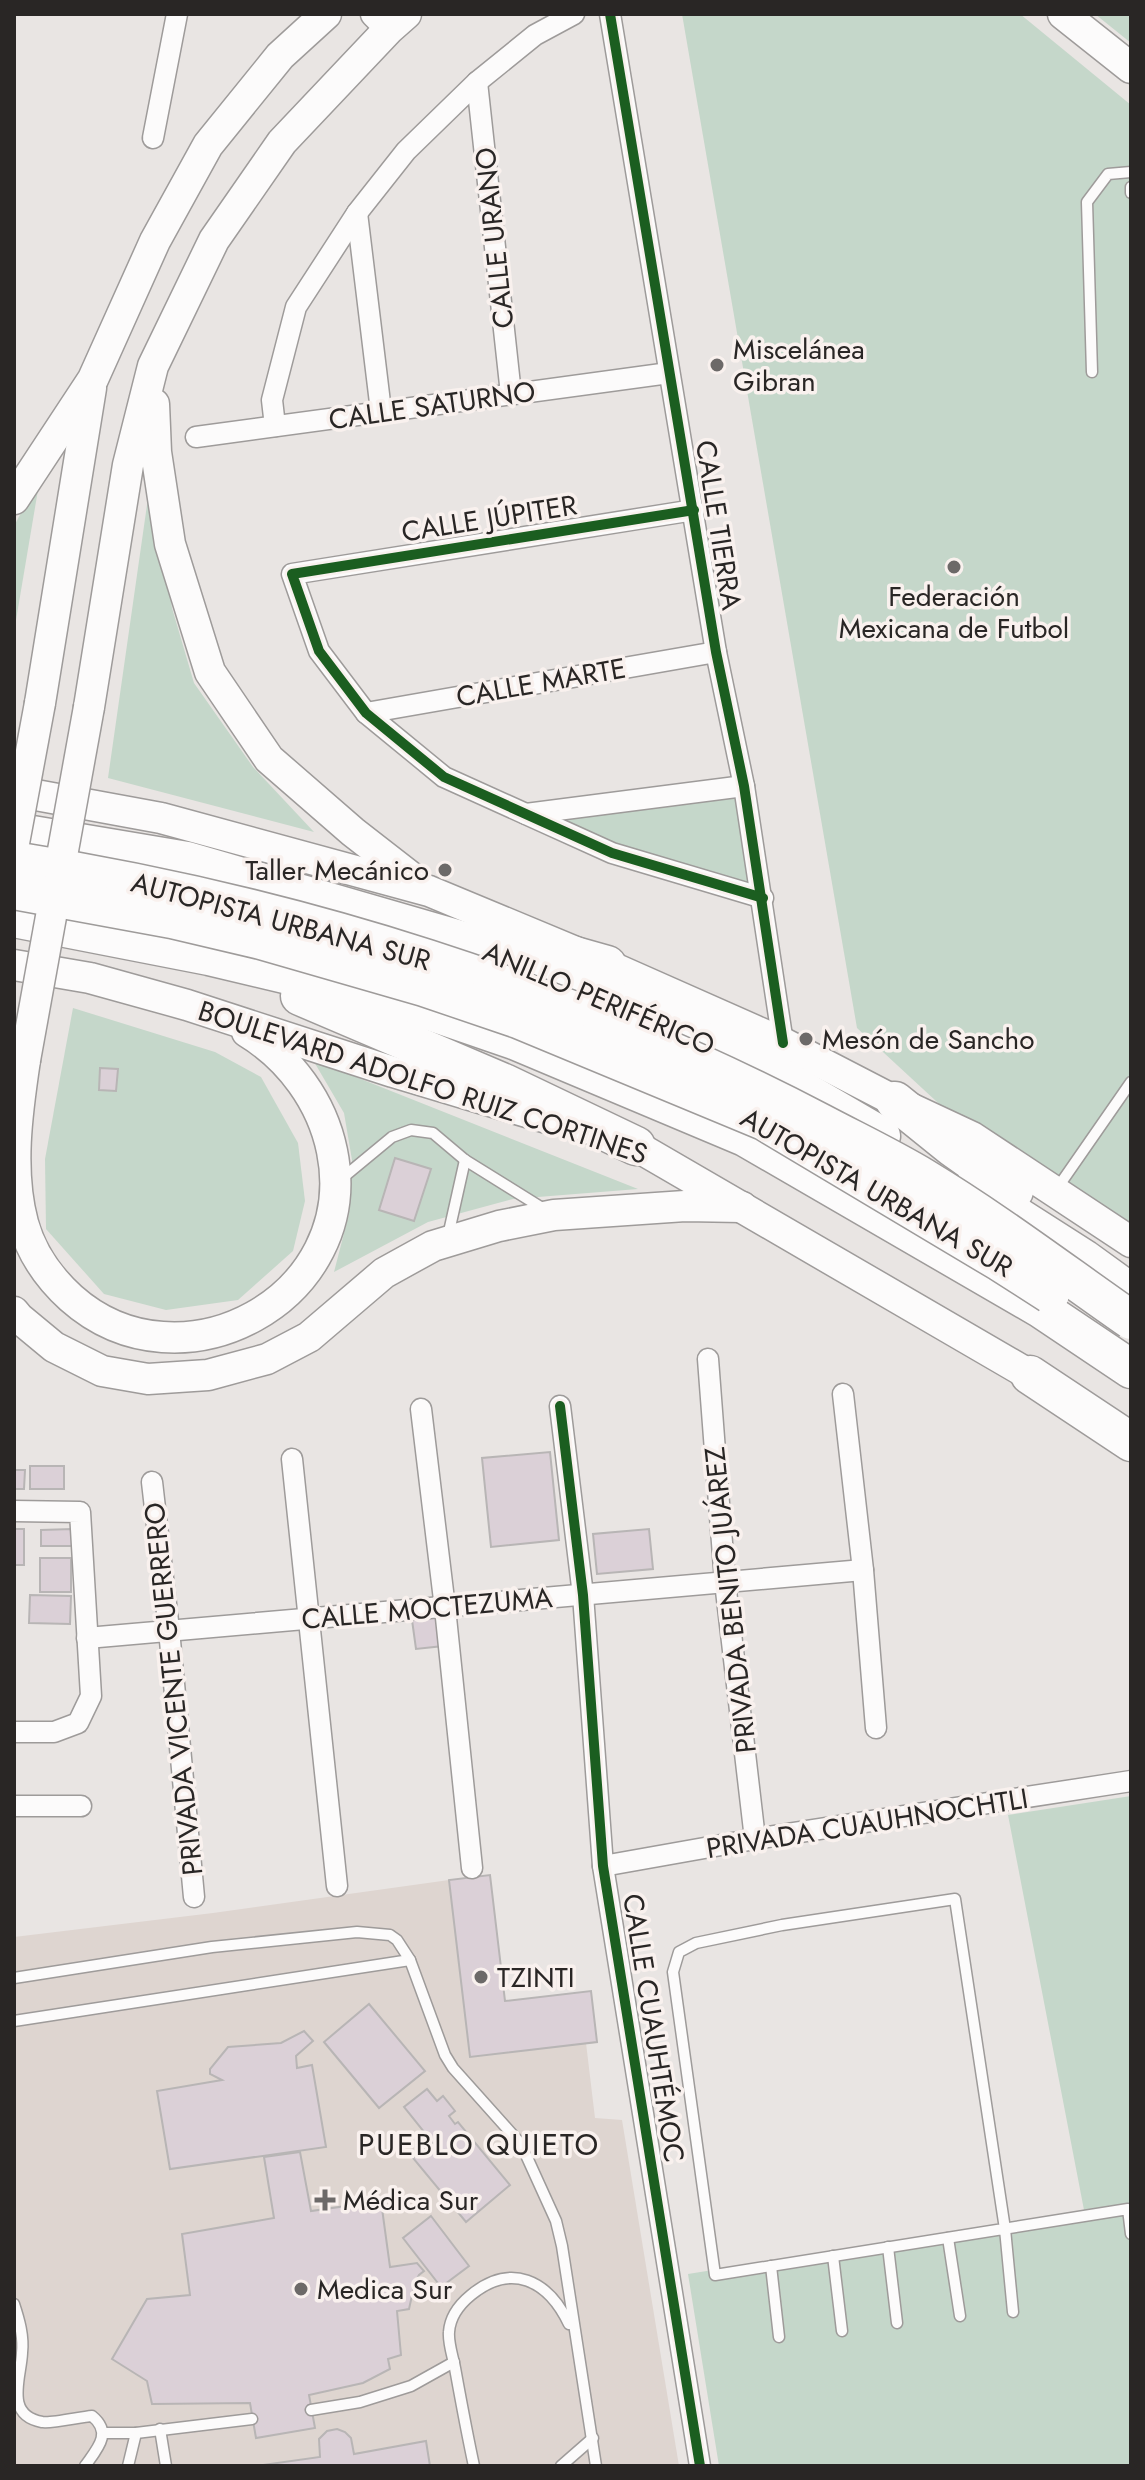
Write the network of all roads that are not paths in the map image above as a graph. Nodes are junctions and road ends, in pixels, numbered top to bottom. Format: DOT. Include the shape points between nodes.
graph roads {
  1 [pos="177,14"];
  2 [pos="326,14"];
  3 [pos="574,14"];
  4 [pos="610,14"];
  5 [pos="1063,14"];
  6 [pos="390,19"];
  7 [pos="1131,68"];
  8 [pos="477,82"];
  9 [pos="153,138"];
  10 [pos="1131,172"];
  11 [pos="357,213"];
  12 [pos="153,366"];
  13 [pos="1092,372"];
  14 [pos="669,373"];
  15 [pos="93,379"];
  16 [pos="511,394"];
  17 [pos="381,411"];
  18 [pos="275,426"];
  19 [pos="196,437"];
  20 [pos="14,499"];
  21 [pos="694,510"];
  22 [pos="716,652"];
  23 [pos="366,713"];
  24 [pos="744,786"];
  25 [pos="14,791"];
  26 [pos="524,814"];
  27 [pos="14,832"];
  28 [pos="14,843"];
  29 [pos="14,861"];
  30 [pos="187,861"];
  31 [pos="14,890"];
  32 [pos="429,891"];
  33 [pos="763,898"];
  34 [pos="14,918"];
  35 [pos="209,956"];
  36 [pos="14,965"];
  37 [pos="607,965"];
  38 [pos="187,1005"];
  39 [pos="783,1043"];
  40 [pos="1131,1082"];
  41 [pos="895,1101"];
  42 [pos="636,1146"];
  43 [pos="465,1160"];
  44 [pos="335,1184"];
  45 [pos="1055,1192"];
  46 [pos="744,1207"];
  47 [pos="554,1215"];
  48 [pos="1131,1242"];
  49 [pos="446,1243"];
  50 [pos="1131,1286"];
  51 [pos="1131,1293"];
  52 [pos="14,1312"];
  53 [pos="1131,1320"];
  54 [pos="1131,1346"];
  55 [pos="708,1359"];
  56 [pos="1131,1369"];
  57 [pos="1030,1375"];
  58 [pos="843,1394"];
  59 [pos="560,1406"];
  60 [pos="421,1409"];
  61 [pos="1131,1442"];
  62 [pos="292,1459"];
  63 [pos="1131,1461"];
  64 [pos="152,1482"];
  65 [pos="14,1511"];
  66 [pos="863,1570"];
  67 [pos="725,1582"];
  68 [pos="583,1595"];
  69 [pos="445,1608"];
  70 [pos="309,1618"];
  71 [pos="169,1630"];
  72 [pos="87,1638"];
  73 [pos="876,1728"];
  74 [pos="14,1732"];
  75 [pos="1131,1781"];
  76 [pos="14,1806"];
  77 [pos="81,1806"];
  78 [pos="755,1839"];
  79 [pos="603,1866"];
  80 [pos="472,1868"];
  81 [pos="337,1886"];
  82 [pos="194,1897"];
  83 [pos="410,1960"];
  84 [pos="14,1978"];
  85 [pos="14,2021"];
  86 [pos="1005,2229"];
  87 [pos="1131,2234"];
  88 [pos="948,2238"];
  89 [pos="888,2247"];
  90 [pos="833,2256"];
  91 [pos="771,2266"];
  92 [pos="14,2304"];
  93 [pos="1013,2312"];
  94 [pos="960,2316"];
  95 [pos="897,2323"];
  96 [pos="842,2331"];
  97 [pos="574,2337"];
  98 [pos="779,2337"];
  99 [pos="454,2362"];
  100 [pos="311,2410"];
  101 [pos="252,2419"];
  102 [pos="160,2429"];
  103 [pos="104,2433"];
  104 [pos="136,2433"];
  105 [pos="593,2438"];
  106 [pos="474,2463"];
  107 [pos="85,2466"];
  108 [pos="128,2466"];
  109 [pos="166,2466"];
  110 [pos="485,2466"];
  111 [pos="561,2466"];
  112 [pos="596,2466"];
  113 [pos="700,2466"];
  1 -- 9 [label="street"];
  2 -- 15 [label="main road" via="280,56 208,145 155,241"];
  3 -- 8 [label="street" via="535,35"];
  4 -- 14 [label="street, CALLE TIERRA"];
  5 -- 7 [label="main road"];
  6 -- 12 [label="main road" via="282,142 214,240"];
  8 -- 11 [label="street" via="406,151"];
  8 -- 16 [label="street, CALLE URANO"];
  10 -- 13 [label="lane" via="1108,174 1087,202"];
  11 -- 17 [label="street"];
  11 -- 18 [label="street" via="296,307 272,400"];
  12 -- 32 [label="main road" via="156,452 170,544 210,672 269,759"];
  12 -- 44 [label="main road, bridge" via="128,465 19,1096 18,1201 45,1270 80,1306 100,1320 147,1336 197,1337 245,1323 294,1286 326,1233"];
  14 -- 16 [label="street, CALLE SATURNO"];
  14 -- 21 [label="street, CALLE TIERRA"];
  15 -- 20 [label="main road"];
  15 -- 28 [label="main road, bridge"];
  16 -- 17 [label="street, CALLE SATURNO"];
  17 -- 18 [label="street, CALLE SATURNO"];
  18 -- 19 [label="street, CALLE SATURNO"];
  21 -- 22 [label="street, CALLE TIERRA"];
  21 -- 23 [label="street, CALLE JÚPITER" via="292,574 319,651"];
  22 -- 23 [label="street, CALLE MARTE"];
  22 -- 24 [label="street, CALLE TIERRA"];
  23 -- 26 [label="street" via="444,777"];
  24 -- 26 [label="street"];
  24 -- 33 [label="street, CALLE TIERRA"];
  25 -- 32 [label="main road" via="161,818"];
  26 -- 33 [label="street" via="612,853"];
  27 -- 30 [label="highway, ANILLO PERIFÉRICO"];
  29 -- 53 [label="highway, AUTOPISTA URBANA SUR, bridge" via="286,916 476,974 611,1026 749,1087 922,1177"];
  30 -- 37 [label="highway" via="315,881"];
  30 -- 51 [label="highway, ANILLO PERIFÉRICO" via="474,944 646,1014 778,1076 959,1180"];
  31 -- 54 [label="highway, AUTOPISTA URBANA SUR, bridge" via="261,940 532,1025 764,1121"];
  32 -- 37 [label="main road"];
  33 -- 39 [label="street, CALLE TIERRA"];
  34 -- 35 [label="highway"];
  35 -- 42 [label="highway"];
  35 -- 56 [label="highway" via="418,1007 514,1040 745,1137 1040,1308"];
  36 -- 38 [label="main road, BOULEVARD ADOLFO RUIZ CORTINES" via="90,978"];
  37 -- 39 [label="main road"];
  38 -- 42 [label="main road, BOULEVARD ADOLFO RUIZ CORTINES"];
  38 -- 44 [label="main road" via="255,1037 292,1071 314,1101 329,1135"];
  39 -- 41 [label="main road"];
  40 -- 45 [label="lane"];
  41 -- 45 [label="main road" via="972,1137"];
  41 -- 50 [label="highway" via="1058,1223"];
  42 -- 46 [label="main road, BOULEVARD ADOLFO RUIZ CORTINES"];
  43 -- 44 [label="lane" via="433,1133 411,1130 392,1137"];
  43 -- 47 [label="lane"];
  43 -- 49 [label="lane"];
  45 -- 48 [label="main road"];
  46 -- 47 [label="main road"];
  46 -- 57 [label="main road, BOULEVARD ADOLFO RUIZ CORTINES"];
  47 -- 49 [label="main road"];
  49 -- 52 [label="main road" via="384,1273 309,1337 267,1359 208,1375 148,1379 102,1371 54,1347"];
  55 -- 67 [label="street, PRIVADA BENITO JUÁREZ"];
  57 -- 61 [label="highway"];
  57 -- 63 [label="main road, BOULEVARD ADOLFO RUIZ CORTINES"];
  58 -- 66 [label="street"];
  59 -- 68 [label="street, CALLE CUAUHTÉMOC"];
  60 -- 69 [label="street"];
  62 -- 70 [label="street"];
  64 -- 71 [label="street, PRIVADA VICENTE GUERRERO"];
  65 -- 72 [label="street" via="80,1512"];
  66 -- 67 [label="street, CALLE MOCTEZUMA"];
  66 -- 73 [label="street"];
  67 -- 68 [label="street, CALLE MOCTEZUMA"];
  67 -- 78 [label="street, PRIVADA BENITO JUÁREZ"];
  68 -- 69 [label="street, CALLE MOCTEZUMA"];
  68 -- 79 [label="street, CALLE CUAUHTÉMOC"];
  69 -- 70 [label="street, CALLE MOCTEZUMA"];
  69 -- 80 [label="street"];
  70 -- 71 [label="street, CALLE MOCTEZUMA"];
  70 -- 81 [label="street"];
  71 -- 72 [label="street, CALLE MOCTEZUMA"];
  71 -- 82 [label="street, PRIVADA VICENTE GUERRERO"];
  72 -- 74 [label="street" via="91,1696 78,1723 54,1732"];
  75 -- 78 [label="street, PRIVADA CUAUHNOCHTLI"];
  76 -- 77 [label="street"];
  78 -- 79 [label="street, PRIVADA CUAUHNOCHTLI"];
  79 -- 113 [label="street, CALLE CUAUHTÉMOC"];
  83 -- 84 [label="lane" via="390,1935 357,1932 212,1947"];
  83 -- 85 [label="lane"];
  83 -- 97 [label="lane" via="453,2068 521,2144 556,2221"];
  86 -- 87 [label="lane" via="1128,2209"];
  86 -- 88 [label="lane"];
  86 -- 91 [label="lane" via="955,1899 842,1916 696,1943 679,1952 673,1972 715,2275"];
  86 -- 93 [label="lane"];
  88 -- 89 [label="lane"];
  88 -- 94 [label="lane"];
  89 -- 90 [label="lane"];
  89 -- 95 [label="lane"];
  90 -- 91 [label="lane"];
  90 -- 96 [label="lane"];
  91 -- 98 [label="lane"];
  92 -- 103 [label="lane" via="23,2351 20,2408 43,2423 92,2416"];
  97 -- 99 [label="lane" via="568,2321 540,2287 503,2277 477,2290 456,2312 448,2336"];
  97 -- 105 [label="lane"];
  99 -- 100 [label="lane" via="411,2386"];
  99 -- 106 [label="lane"];
  101 -- 102 [label="lane"];
  102 -- 104 [label="lane"];
  102 -- 109 [label="lane"];
  103 -- 104 [label="lane"];
  103 -- 107 [label="lane"];
  104 -- 108 [label="lane"];
  105 -- 111 [label="lane"];
  105 -- 112 [label="lane"];
  106 -- 110 [label="lane"];
}
